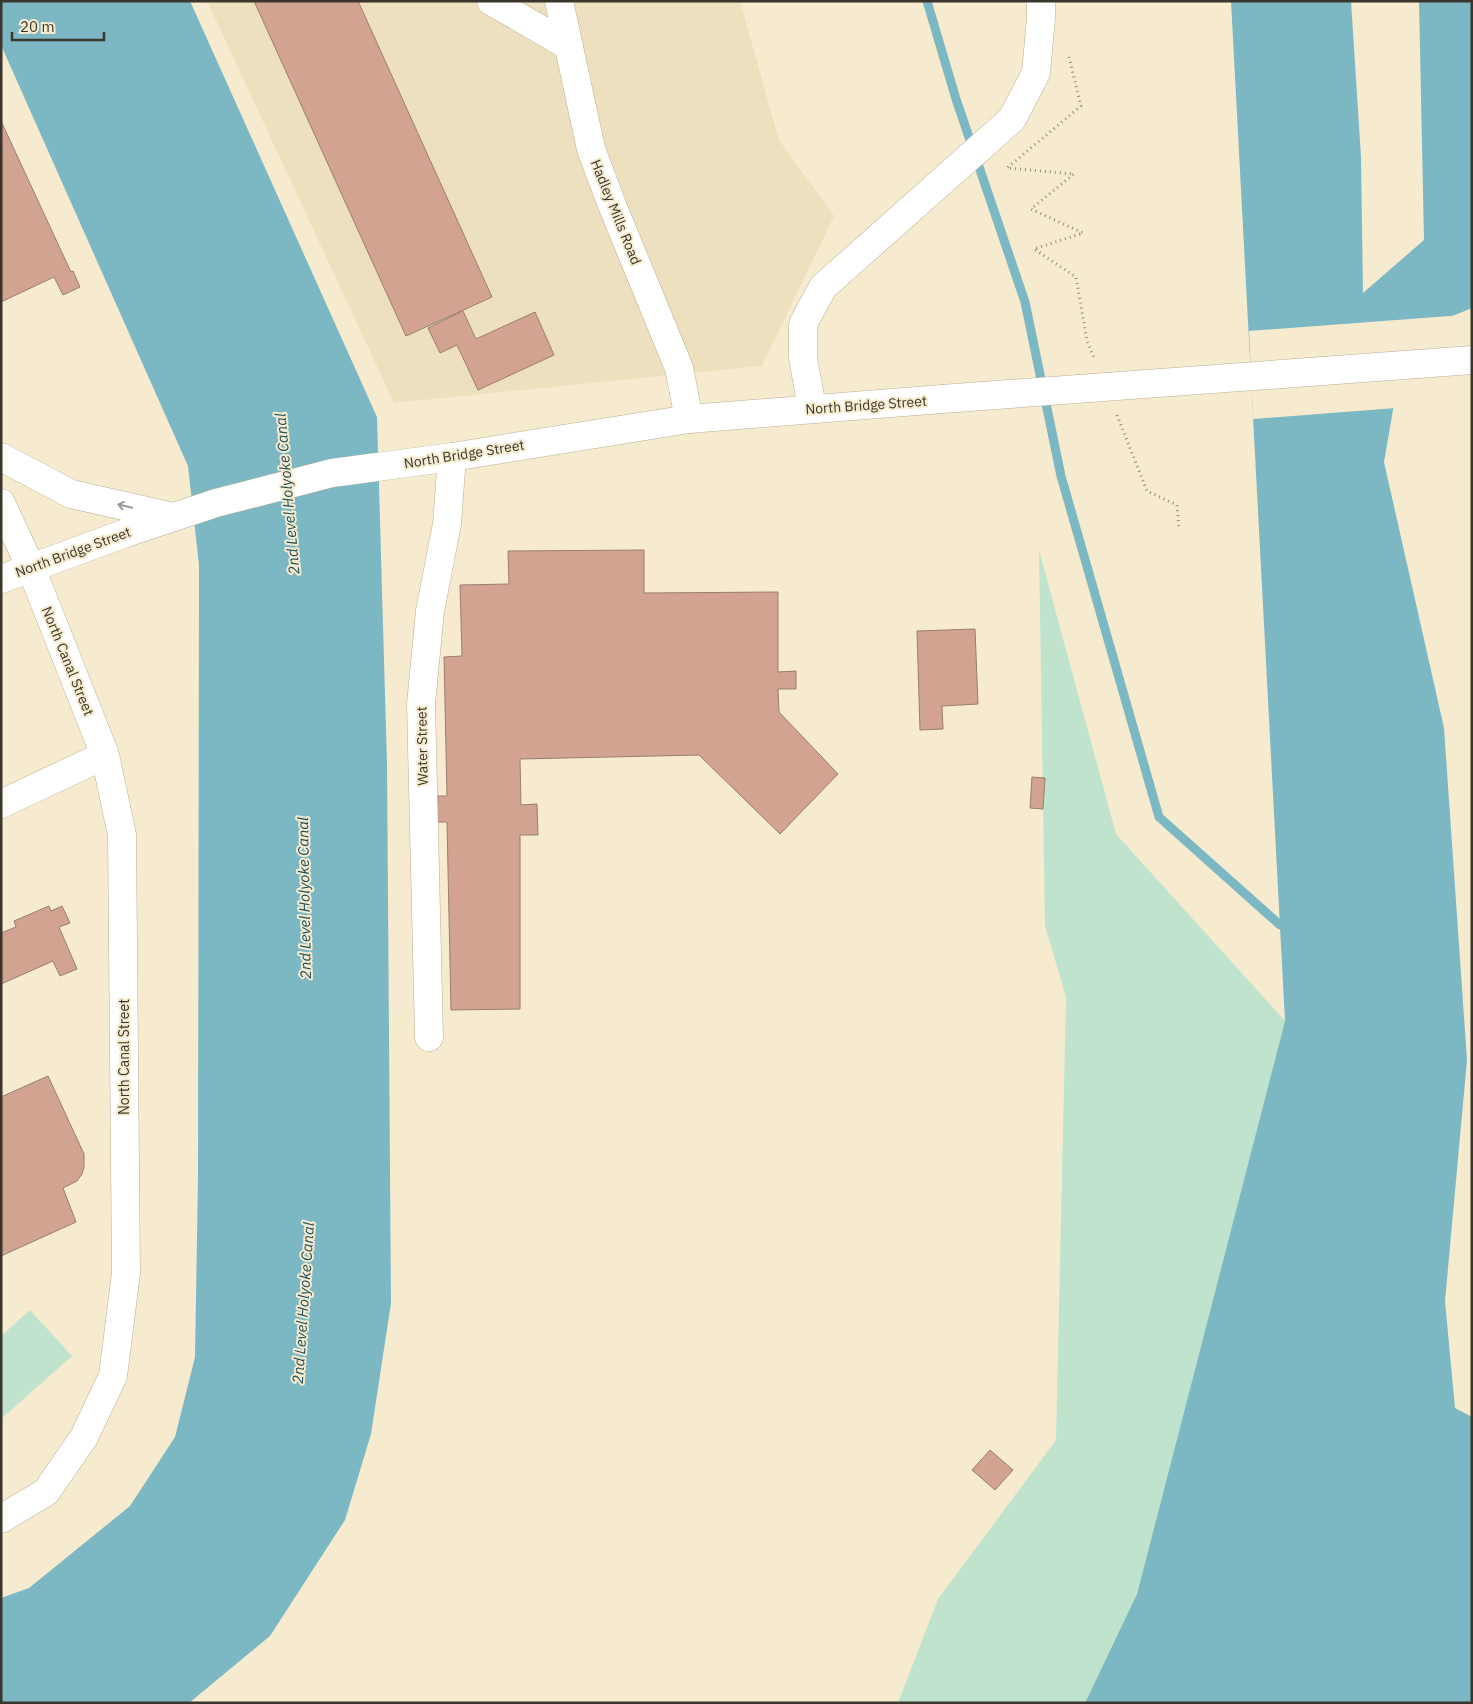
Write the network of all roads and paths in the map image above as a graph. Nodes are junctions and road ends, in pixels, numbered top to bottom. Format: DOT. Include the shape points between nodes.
graph roads {
  1 [pos="492,1"];
  2 [pos="560,1"];
  3 [pos="1041,1"];
  4 [pos="1039,41"];
  5 [pos="569,46"];
  6 [pos="1094,359"];
  7 [pos="1472,360"];
  8 [pos="812,408"];
  9 [pos="1116,412"];
  10 [pos="689,419"];
  11 [pos="1,457"];
  12 [pos="452,457"];
  13 [pos="1,503"];
  14 [pos="175,517"];
  15 [pos="1179,530"];
  16 [pos="30,568"];
  17 [pos="1,579"];
  18 [pos="105,755"];
  19 [pos="1,804"];
  20 [pos="429,1037"];
  21 [pos="1,1519"];
  1 -- 5 [label="main road"];
  2 -- 5 [label="main road, Hadley Mills Road"];
  3 -- 4 [label="main road"];
  4 -- 6 [label="path" via="1065,42 1081,106 1007,168 1074,174 1031,209 1083,233 1034,249 1076,277 1087,341"];
  4 -- 8 [label="main road" via="1036,73 1012,119 822,287 803,324 803,358"];
  5 -- 10 [label="main road, Hadley Mills Road" via="591,149 679,368"];
  7 -- 8 [label="main road, North Bridge Street, bridge"];
  8 -- 10 [label="main road, North Bridge Street"];
  9 -- 15 [label="path" via="1147,491 1177,504"];
  10 -- 12 [label="main road, North Bridge Street"];
  14 -- 11 [label="main road, one-way" via="71,494"];
  12 -- 14 [label="main road, North Bridge Street" via="332,473"];
  12 -- 20 [label="main road, Water Street" via="447,524 430,611 420,704"];
  13 -- 16 [label="main road, North Canal Street"];
  14 -- 16 [label="main road, North Bridge Street"];
  16 -- 17 [label="main road, North Bridge Street"];
  16 -- 18 [label="main road, North Canal Street"];
  18 -- 19 [label="main road"];
  18 -- 21 [label="main road, North Canal Street" via="123,854 126,1273 113,1376 84,1437 46,1492"];
}
